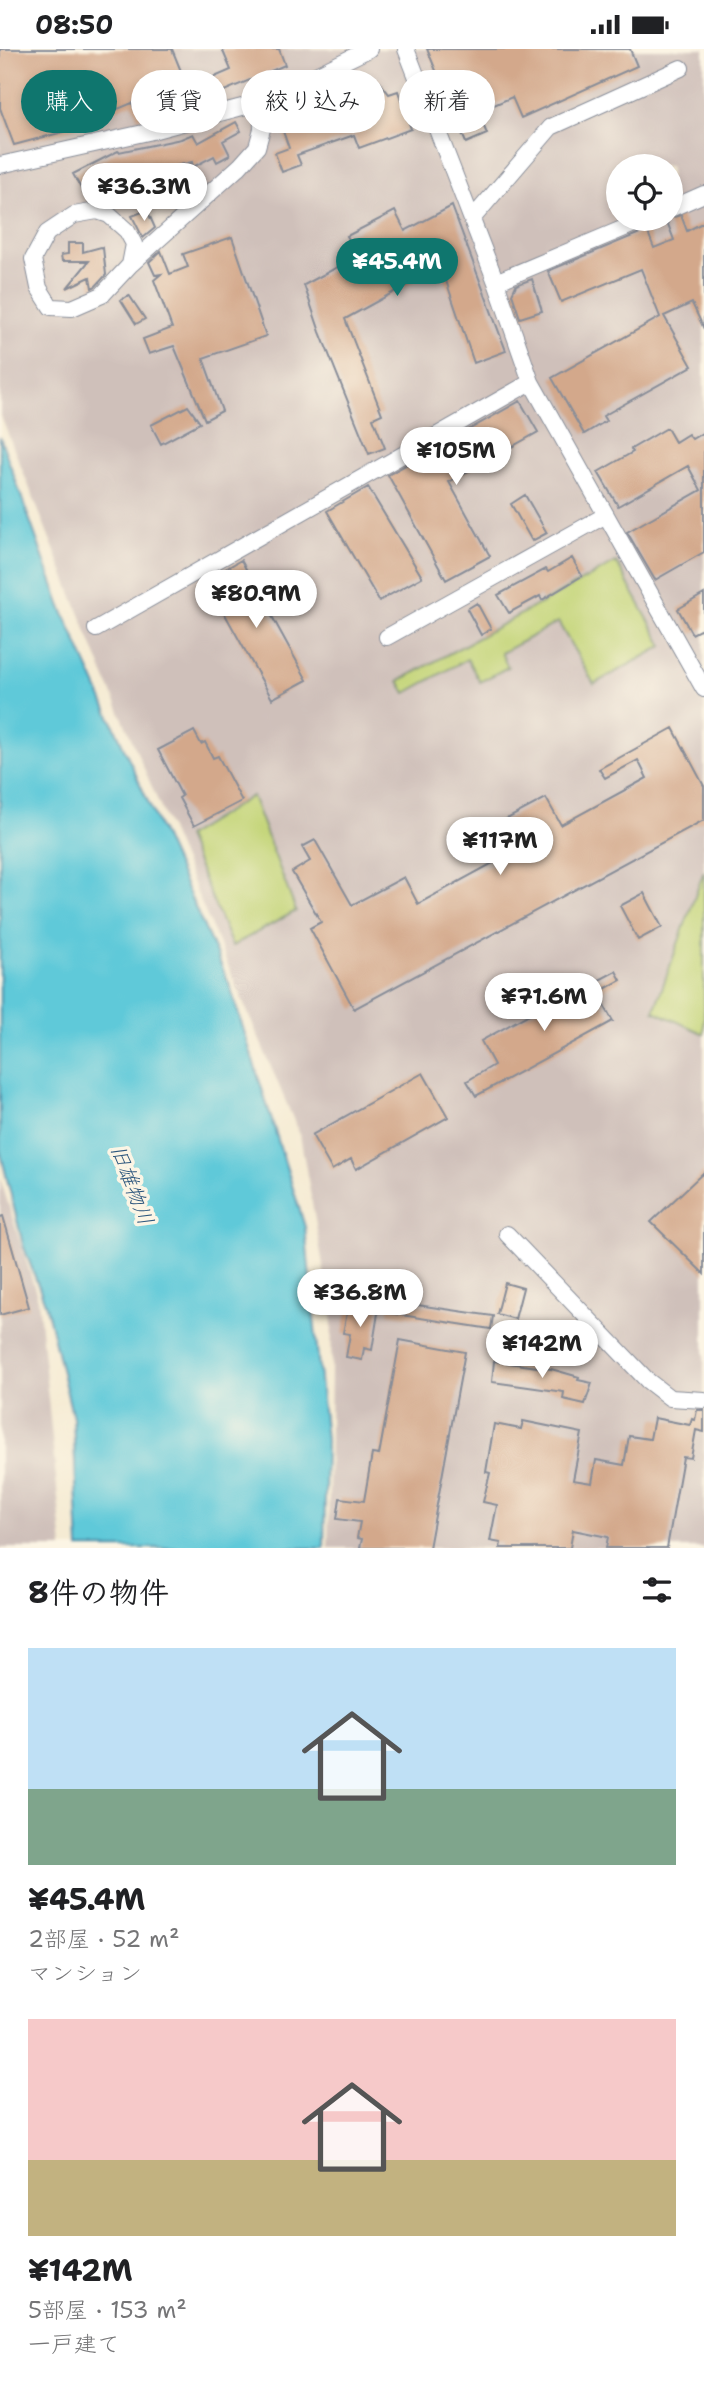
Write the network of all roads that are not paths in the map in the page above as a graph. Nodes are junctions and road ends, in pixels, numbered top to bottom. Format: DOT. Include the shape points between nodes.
graph roads {
  1 [pos="369,49"];
  2 [pos="406,49"];
  3 [pos="681,68"];
  4 [pos="326,70"];
  5 [pos="241,107"];
  6 [pos="261,133"];
  7 [pos="0,165"];
  8 [pos="704,194"];
  9 [pos="683,203"];
  10 [pos="472,219"];
  11 [pos="617,231"];
  12 [pos="130,265"];
  13 [pos="496,282"];
  14 [pos="531,382"];
  15 [pos="606,515"];
  16 [pos="96,629"];
  17 [pos="387,637"];
  18 [pos="704,689"];
  19 [pos="507,1234"];
  20 [pos="704,1400"];
  1 -- 4 [label="street"];
  2 -- 10 [label="street"];
  3 -- 10 [label="street" via="551,127"];
  5 -- 7 [label="street"];
  6 -- 12 [label="street" via="257,147 240,166"];
  8 -- 9 [label="street"];
  10 -- 13 [label="street"];
  11 -- 13 [label="street"];
  12 -- 12 [label="street" via="102,295 72,308 51,307 39,288 33,259 47,233 74,215 97,211 127,231 134,244"];
  13 -- 14 [label="street"];
  14 -- 15 [label="street"];
  14 -- 16 [label="street"];
  15 -- 17 [label="street"];
  15 -- 18 [label="street"];
  19 -- 20 [label="street" via="648,1381 670,1398"];
}
